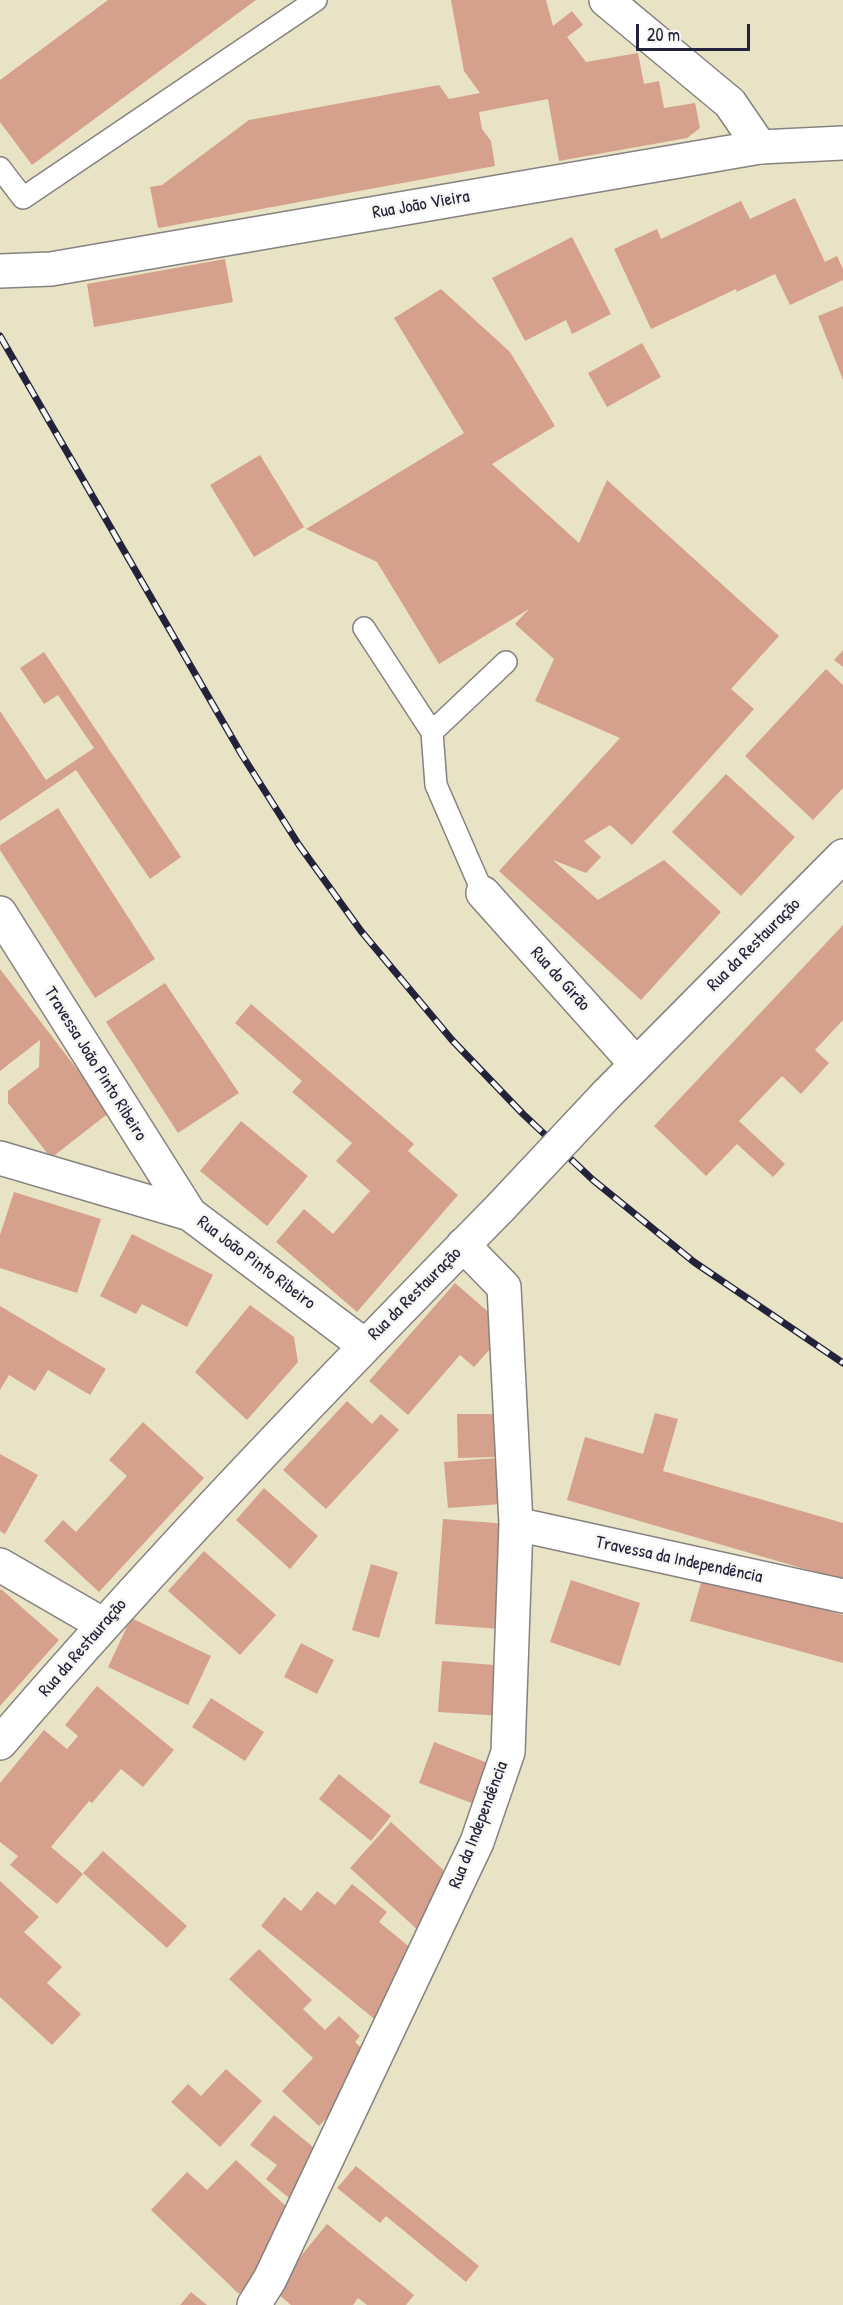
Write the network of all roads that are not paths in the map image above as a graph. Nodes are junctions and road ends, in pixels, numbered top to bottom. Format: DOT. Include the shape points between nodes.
graph roads {
  1 [pos="316,0"];
  2 [pos="606,0"];
  3 [pos="843,143"];
  4 [pos="760,147"];
  5 [pos="0,168"];
  6 [pos="0,271"];
  7 [pos="364,628"];
  8 [pos="506,662"];
  9 [pos="432,732"];
  10 [pos="843,856"];
  11 [pos="483,893"];
  12 [pos="0,913"];
  13 [pos="636,1064"];
  14 [pos="0,1158"];
  15 [pos="190,1214"];
  16 [pos="463,1245"];
  17 [pos="364,1345"];
  18 [pos="516,1524"];
  19 [pos="0,1565"];
  20 [pos="843,1596"];
  21 [pos="102,1624"];
  22 [pos="0,1743"];
  23 [pos="254,2305"];
  1 -- 5 [label="lane" via="23,198"];
  2 -- 4 [label="street" via="730,103"];
  3 -- 4 [label="street, Rua João Vieira"];
  4 -- 6 [label="street, Rua João Vieira" via="51,269"];
  7 -- 9 [label="lane"];
  8 -- 9 [label="lane"];
  9 -- 11 [label="lane" via="436,785"];
  10 -- 13 [label="street, Rua da Restauração"];
  11 -- 13 [label="street, Rua do Girão"];
  12 -- 15 [label="street, Travessa João Pinto Ribeiro"];
  13 -- 16 [label="street, Rua da Restauração, bridge"];
  14 -- 15 [label="street, Rua João Pinto Ribeiro"];
  15 -- 17 [label="street, Rua João Pinto Ribeiro"];
  16 -- 17 [label="street, Rua da Restauração"];
  16 -- 18 [label="street, Rua da Independência" via="504,1287"];
  17 -- 21 [label="street, Rua da Restauração"];
  18 -- 20 [label="street, Travessa da Independência"];
  18 -- 23 [label="street, Rua da Independência" via="508,1752 477,1842 270,2279"];
  19 -- 21 [label="street"];
  21 -- 22 [label="street, Rua da Restauração"];
}
